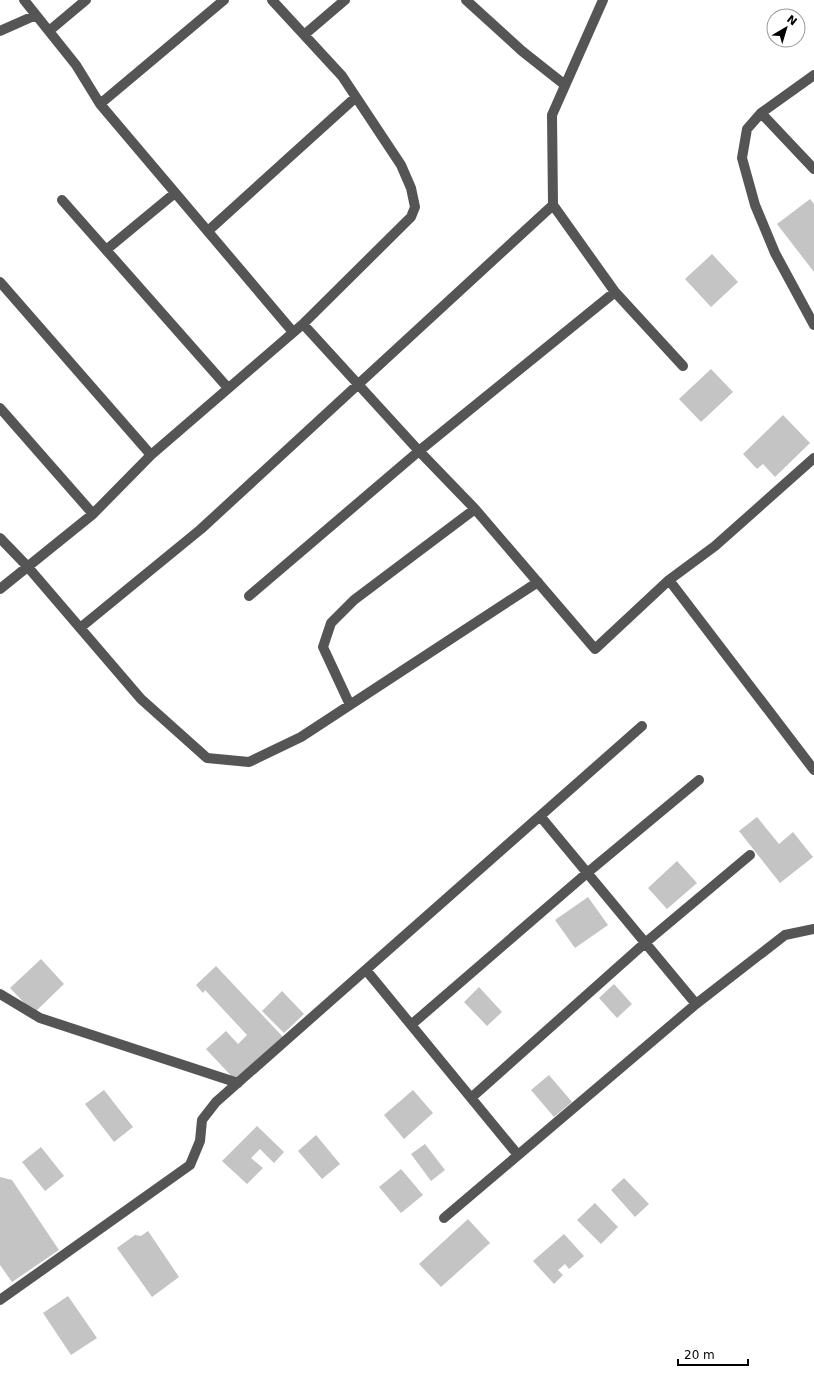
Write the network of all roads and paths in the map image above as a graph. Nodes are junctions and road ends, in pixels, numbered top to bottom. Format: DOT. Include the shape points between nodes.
graph roads {
  1 [pos="24,0"];
  2 [pos="86,0"];
  3 [pos="224,0"];
  4 [pos="272,0"];
  5 [pos="346,0"];
  6 [pos="466,0"];
  7 [pos="603,0"];
  8 [pos="36,15"];
  9 [pos="0,31"];
  10 [pos="48,31"];
  11 [pos="304,35"];
  12 [pos="814,75"];
  13 [pos="565,85"];
  14 [pos="356,97"];
  15 [pos="100,104"];
  16 [pos="761,113"];
  17 [pos="814,169"];
  18 [pos="176,193"];
  19 [pos="62,200"];
  20 [pos="553,205"];
  21 [pos="208,231"];
  22 [pos="106,250"];
  23 [pos="0,282"];
  24 [pos="615,292"];
  25 [pos="303,324"];
  26 [pos="814,325"];
  27 [pos="293,332"];
  28 [pos="683,366"];
  29 [pos="357,384"];
  30 [pos="228,388"];
  31 [pos="0,408"];
  32 [pos="419,451"];
  33 [pos="150,455"];
  34 [pos="814,458"];
  35 [pos="475,509"];
  36 [pos="93,514"];
  37 [pos="0,538"];
  38 [pos="27,566"];
  39 [pos="669,580"];
  40 [pos="538,582"];
  41 [pos="0,589"];
  42 [pos="248,596"];
  43 [pos="80,628"];
  44 [pos="350,705"];
  45 [pos="642,726"];
  46 [pos="814,770"];
  47 [pos="699,780"];
  48 [pos="540,816"];
  49 [pos="750,855"];
  50 [pos="587,873"];
  51 [pos="814,929"];
  52 [pos="645,943"];
  53 [pos="366,970"];
  54 [pos="0,994"];
  55 [pos="696,1004"];
  56 [pos="411,1025"];
  57 [pos="238,1083"];
  58 [pos="470,1098"];
  59 [pos="518,1155"];
  60 [pos="444,1218"];
  61 [pos="0,1300"];
  1 -- 8 [label="street"];
  2 -- 10 [label="street"];
  3 -- 15 [label="street"];
  4 -- 11 [label="street"];
  5 -- 11 [label="street"];
  6 -- 13 [label="street" via="522,51"];
  7 -- 13 [label="street"];
  8 -- 9 [label="street"];
  8 -- 10 [label="street"];
  10 -- 15 [label="street" via="76,65"];
  11 -- 14 [label="street" via="342,76"];
  12 -- 16 [label="street"];
  13 -- 20 [label="street" via="552,115"];
  14 -- 21 [label="street"];
  14 -- 25 [label="street" via="401,165 411,188 415,207 411,217"];
  15 -- 18 [label="street"];
  16 -- 17 [label="street"];
  16 -- 26 [label="street" via="746,129 742,158 755,205 774,253"];
  18 -- 21 [label="street"];
  18 -- 22 [label="street"];
  19 -- 22 [label="street"];
  20 -- 24 [label="street"];
  20 -- 29 [label="street"];
  21 -- 27 [label="street"];
  22 -- 30 [label="street"];
  23 -- 33 [label="street"];
  24 -- 28 [label="street"];
  24 -- 32 [label="street"];
  25 -- 27 [label="street"];
  25 -- 29 [label="street"];
  27 -- 30 [label="street"];
  29 -- 32 [label="street"];
  29 -- 43 [label="street" via="201,529"];
  30 -- 33 [label="street"];
  31 -- 36 [label="street"];
  32 -- 35 [label="street"];
  32 -- 42 [label="street"];
  33 -- 36 [label="street"];
  34 -- 39 [label="street" via="715,546"];
  35 -- 40 [label="street"];
  35 -- 44 [label="street" via="354,600 331,623 323,647"];
  36 -- 38 [label="street"];
  37 -- 38 [label="street"];
  38 -- 41 [label="street"];
  38 -- 43 [label="street"];
  39 -- 40 [label="street" via="595,649"];
  39 -- 46 [label="street"];
  40 -- 44 [label="street"];
  43 -- 44 [label="street" via="141,699 207,758 249,762 301,737"];
  45 -- 48 [label="street"];
  47 -- 50 [label="street"];
  48 -- 50 [label="street"];
  48 -- 53 [label="street"];
  49 -- 52 [label="street"];
  50 -- 52 [label="street"];
  50 -- 56 [label="street"];
  51 -- 55 [label="street" via="784,934"];
  52 -- 55 [label="street"];
  52 -- 58 [label="street"];
  53 -- 56 [label="street"];
  53 -- 57 [label="street"];
  54 -- 57 [label="street" via="40,1018"];
  55 -- 59 [label="street"];
  56 -- 58 [label="street"];
  57 -- 61 [label="street" via="216,1102 202,1120 200,1141 190,1165"];
  58 -- 59 [label="street"];
  59 -- 60 [label="street"];
}
